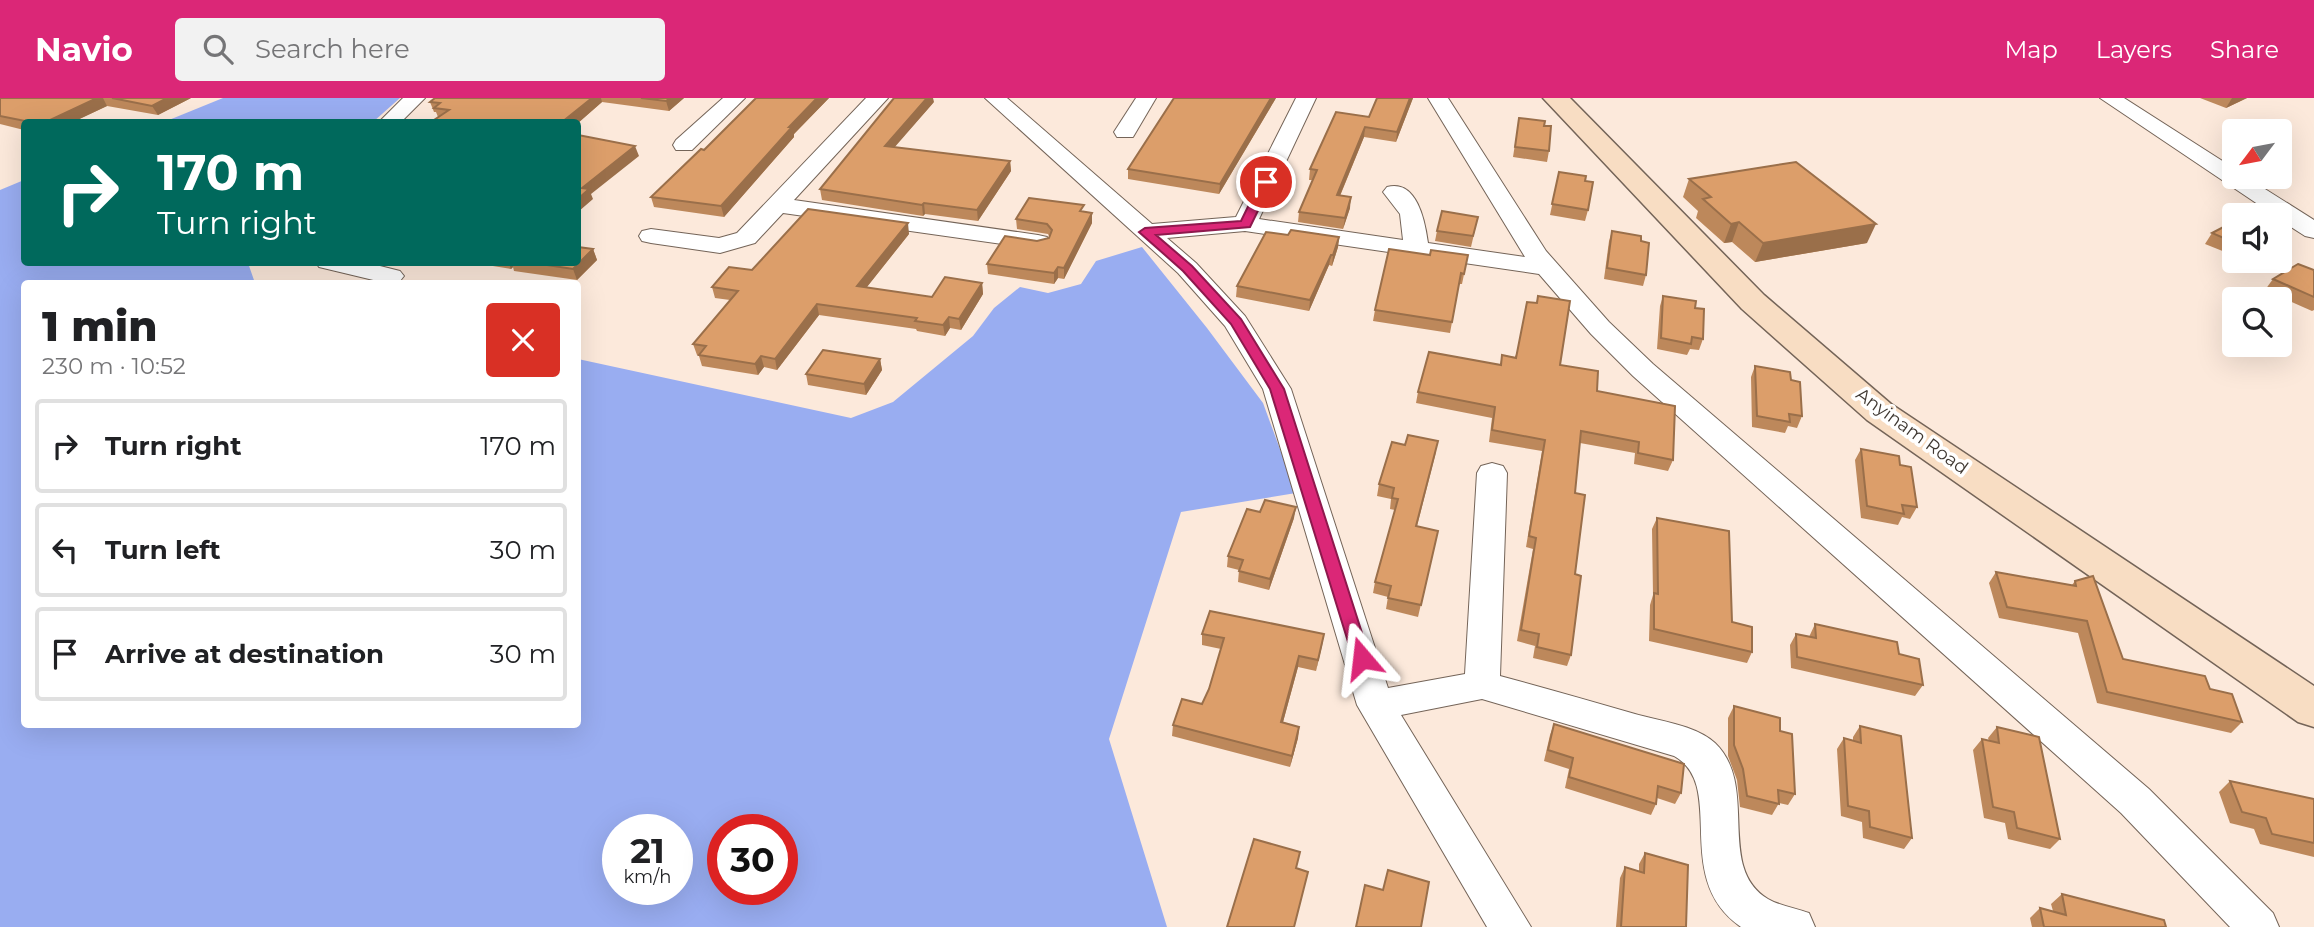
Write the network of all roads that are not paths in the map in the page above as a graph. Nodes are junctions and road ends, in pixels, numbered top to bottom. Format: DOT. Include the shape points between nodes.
graph roads {
  1 [pos="415,98"];
  2 [pos="735,98"];
  3 [pos="878,98"];
  4 [pos="995,98"];
  5 [pos="1146,98"];
  6 [pos="1307,98"];
  7 [pos="1438,98"];
  8 [pos="1556,98"];
  9 [pos="2110,98"];
  10 [pos="392,119"];
  11 [pos="1125,132"];
  12 [pos="684,145"];
  13 [pos="1395,192"];
  14 [pos="777,205"];
  15 [pos="1245,224"];
  16 [pos="2314,231"];
  17 [pos="1145,232"];
  18 [pos="651,236"];
  19 [pos="1038,242"];
  20 [pos="1416,248"];
  21 [pos="346,266"];
  22 [pos="1547,268"];
  23 [pos="391,276"];
  24 [pos="1492,473"];
  25 [pos="1482,685"];
  26 [pos="1375,705"];
  27 [pos="2314,709"];
  28 [pos="1510,927"];
  29 [pos="1794,927"];
  30 [pos="2258,927"];
  1 -- 10 [label="street"];
  2 -- 12 [label="street"];
  3 -- 14 [label="street"];
  4 -- 17 [label="street"];
  5 -- 11 [label="street"];
  6 -- 15 [label="street"];
  7 -- 22 [label="street"];
  8 -- 27 [label="street, Anyinam Road" via="1753,302 1879,412"];
  9 -- 16 [label="street"];
  13 -- 20 [label="street" via="1412,213"];
  14 -- 18 [label="street" via="746,238 730,245"];
  14 -- 19 [label="street"];
  15 -- 17 [label="street"];
  15 -- 20 [label="street"];
  17 -- 26 [label="street" via="1187,268 1236,322 1277,389"];
  20 -- 22 [label="street"];
  21 -- 23 [label="street"];
  22 -- 30 [label="street" via="1643,370 2135,801"];
  24 -- 25 [label="street"];
  25 -- 26 [label="street"];
  25 -- 29 [label="street" via="1695,749 1713,775 1721,869 1734,892 1754,912"];
  26 -- 28 [label="street"];
}
